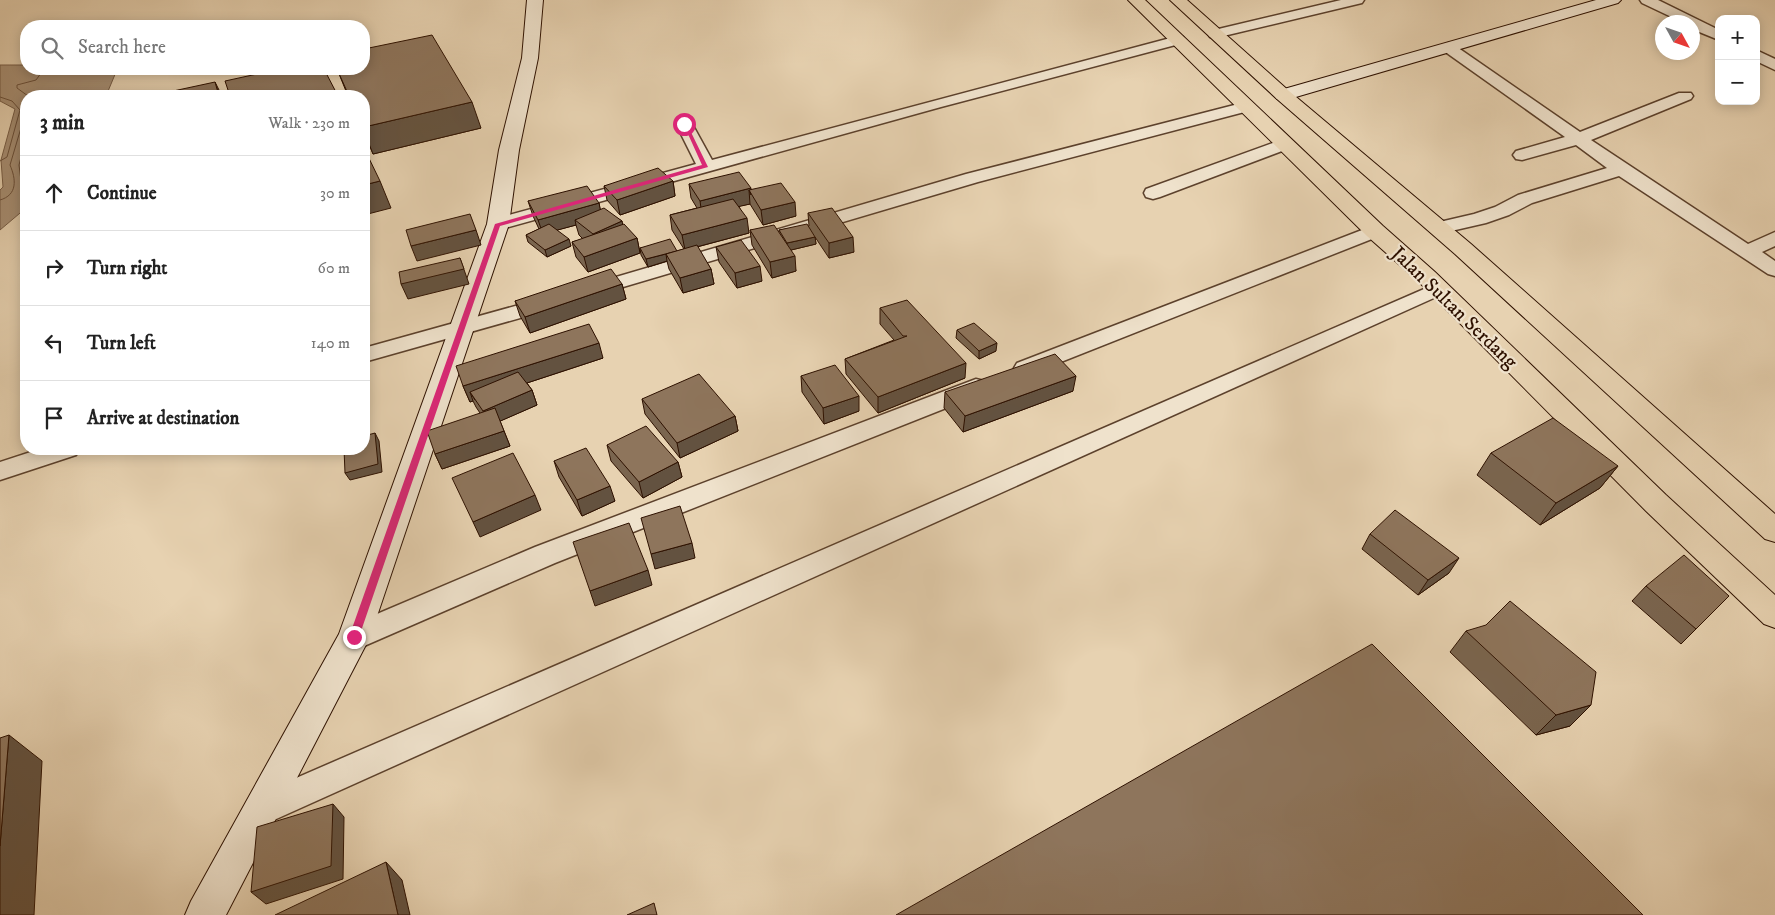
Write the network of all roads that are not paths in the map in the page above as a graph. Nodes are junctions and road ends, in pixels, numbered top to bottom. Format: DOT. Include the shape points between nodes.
graph roads {
  1 [pos="535,0"];
  2 [pos="1136,0"];
  3 [pos="1178,0"];
  4 [pos="1298,0"];
  5 [pos="1357,0"];
  6 [pos="1613,0"];
  7 [pos="1647,0"];
  8 [pos="1320,10"];
  9 [pos="1676,15"];
  10 [pos="1700,27"];
  11 [pos="1214,34"];
  12 [pos="1715,34"];
  13 [pos="1178,40"];
  14 [pos="1449,48"];
  15 [pos="1760,57"];
  16 [pos="1775,65"];
  17 [pos="1283,95"];
  18 [pos="1685,96"];
  19 [pos="1246,107"];
  20 [pos="684,124"];
  21 [pos="1578,139"];
  22 [pos="1284,144"];
  23 [pos="1522,155"];
  24 [pos="706,166"];
  25 [pos="1621,169"];
  26 [pos="1154,193"];
  27 [pos="498,224"];
  28 [pos="1438,228"];
  29 [pos="1374,231"];
  30 [pos="1775,238"];
  31 [pos="1747,252"];
  32 [pos="1775,270"];
  33 [pos="1438,288"];
  34 [pos="460,329"];
  35 [pos="370,353"];
  36 [pos="49,455"];
  37 [pos="0,471"];
  38 [pos="1775,532"];
  39 [pos="1775,615"];
  40 [pos="354,637"];
  41 [pos="262,809"];
  42 [pos="205,915"];
  1 -- 27 [label="street" via="530,58 509,150"];
  2 -- 13 [label="highway, Jalan Sultan Serdang"];
  3 -- 11 [label="highway"];
  4 -- 8 [label="street"];
  5 -- 8 [label="street"];
  6 -- 14 [label="street"];
  7 -- 9 [label="street"];
  8 -- 11 [label="street"];
  10 -- 12 [label="street"];
  11 -- 17 [label="highway"];
  13 -- 19 [label="highway, Jalan Sultan Serdang"];
  13 -- 24 [label="street"];
  14 -- 17 [label="street"];
  14 -- 21 [label="street"];
  15 -- 16 [label="street"];
  17 -- 28 [label="highway"];
  18 -- 21 [label="street"];
  19 -- 22 [label="highway, Jalan Sultan Serdang"];
  19 -- 34 [label="street" via="972,178"];
  20 -- 24 [label="street"];
  21 -- 23 [label="street"];
  21 -- 25 [label="street"];
  22 -- 26 [label="street"];
  22 -- 29 [label="highway, Jalan Sultan Serdang"];
  24 -- 27 [label="street"];
  25 -- 28 [label="street" via="1525,199 1479,219"];
  25 -- 31 [label="street"];
  27 -- 34 [label="street"];
  28 -- 38 [label="highway"];
  29 -- 33 [label="highway, Jalan Sultan Serdang"];
  29 -- 40 [label="street" via="545,555"];
  30 -- 31 [label="street"];
  31 -- 32 [label="street"];
  33 -- 39 [label="highway, Jalan Sultan Serdang"];
  33 -- 41 [label="street"];
  34 -- 35 [label="street"];
  34 -- 40 [label="street"];
  36 -- 37 [label="street"];
  40 -- 41 [label="street"];
  41 -- 42 [label="street"];
}
